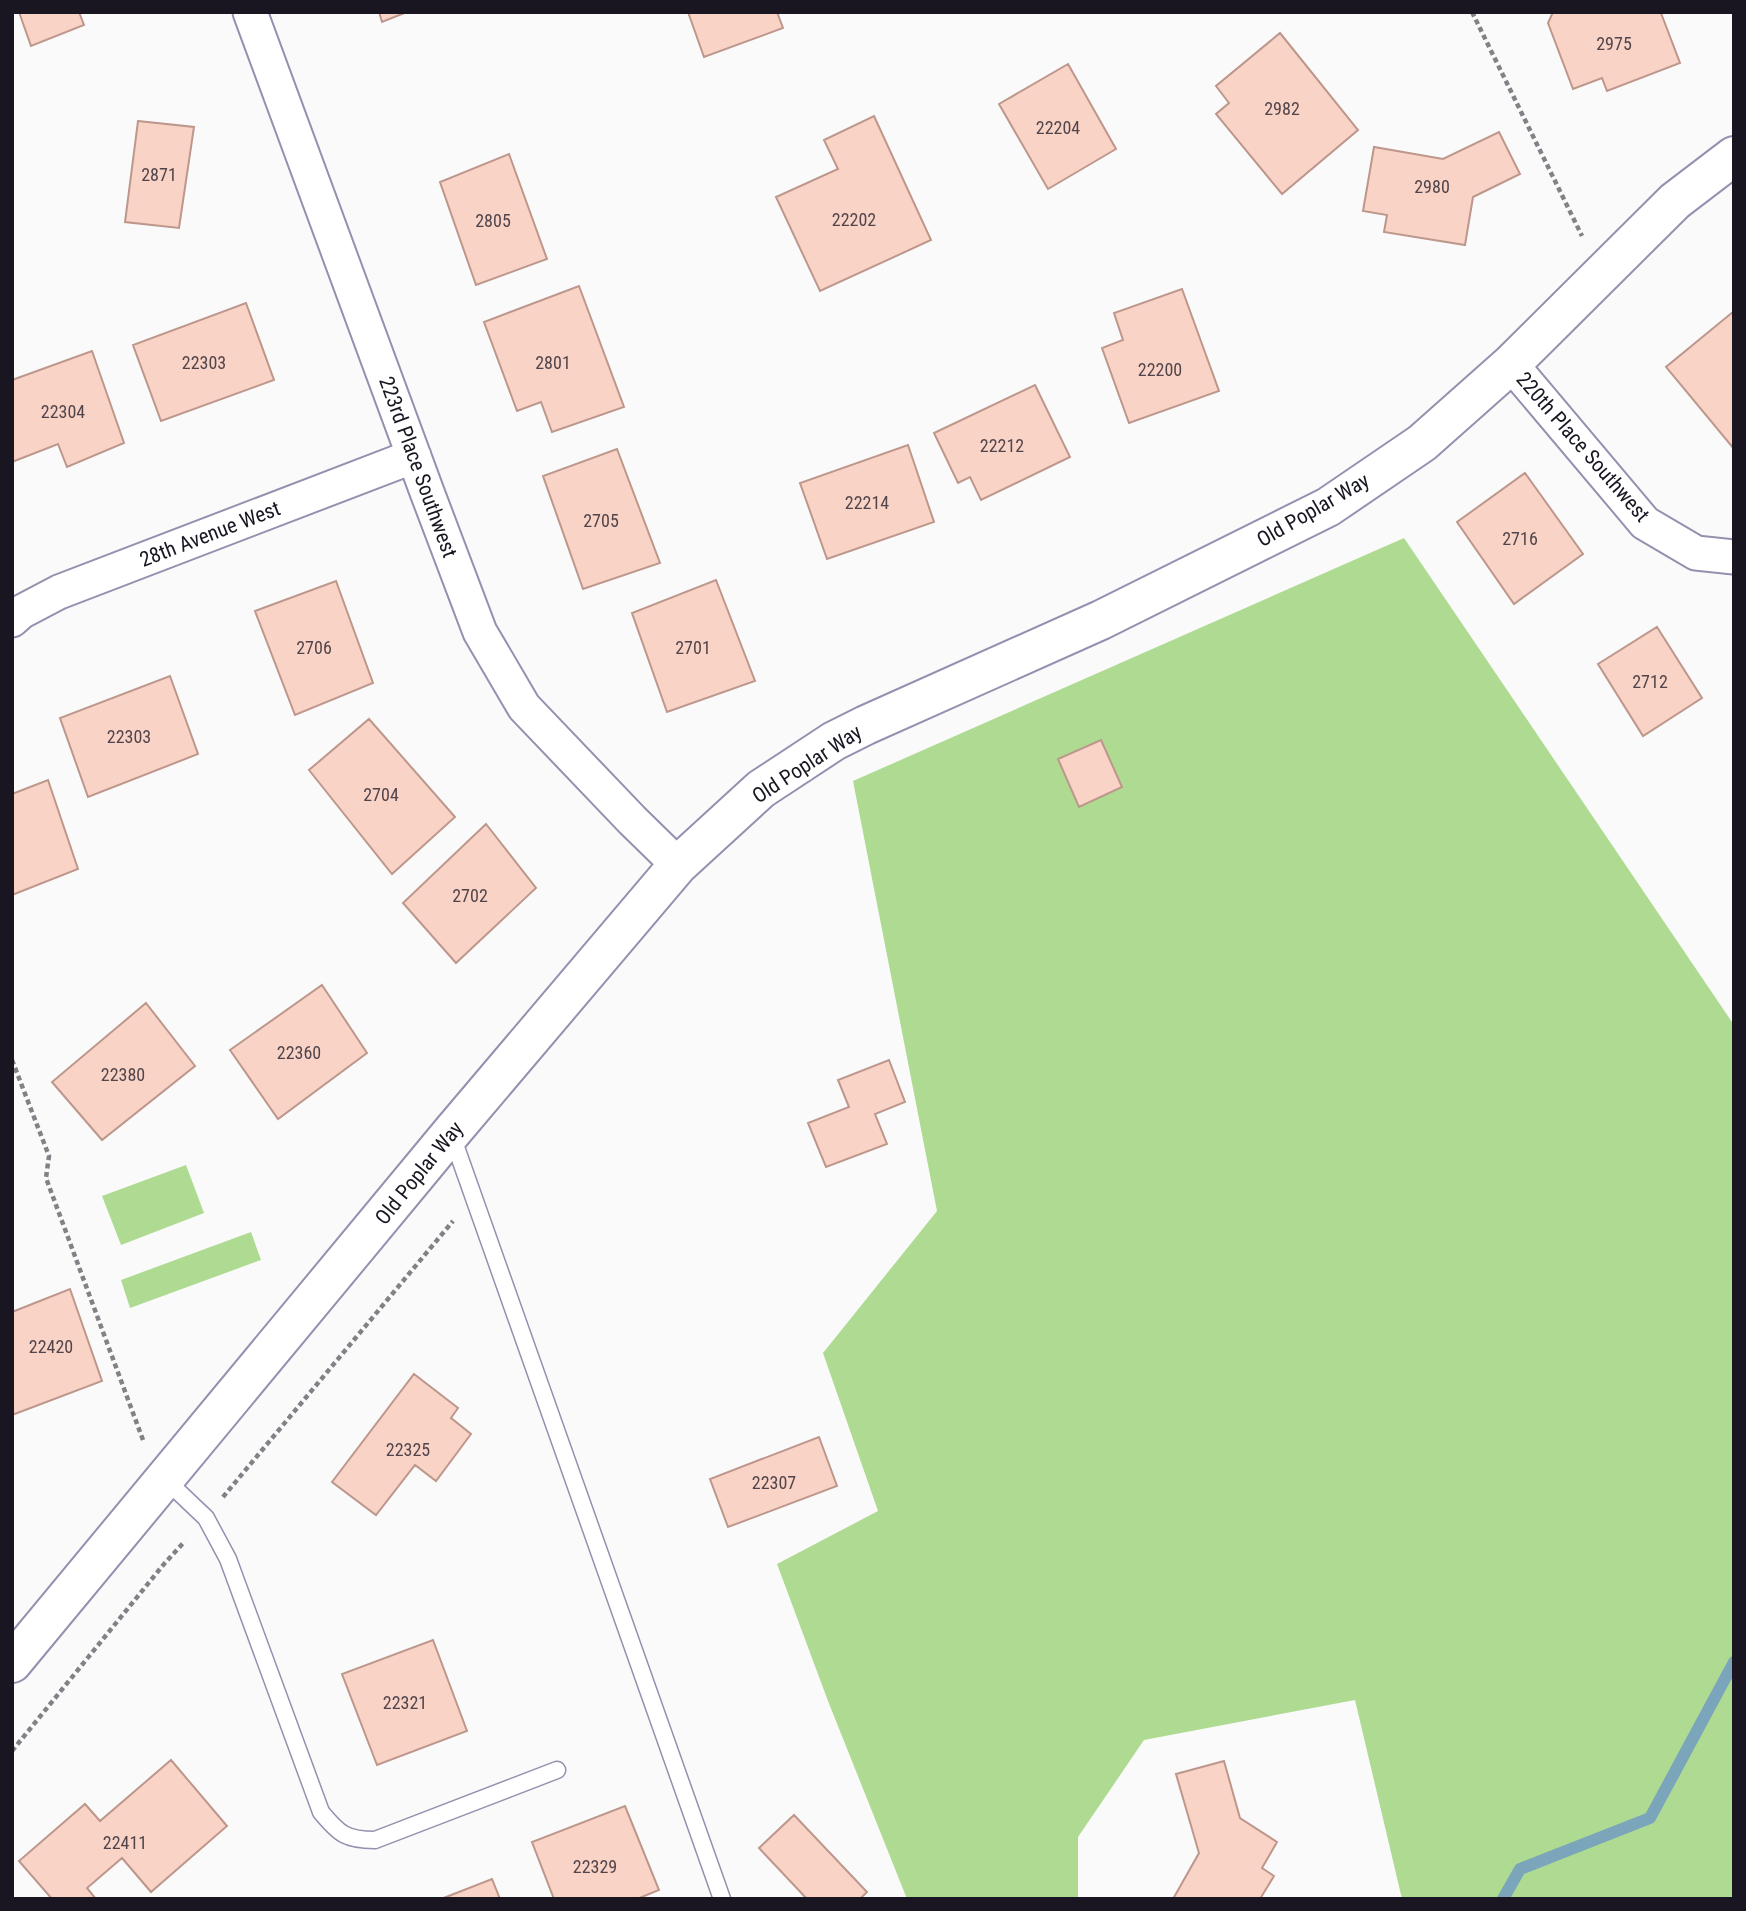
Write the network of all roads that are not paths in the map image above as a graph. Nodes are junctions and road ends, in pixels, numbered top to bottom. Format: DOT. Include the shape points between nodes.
graph roads {
  1 [pos="250,12"];
  2 [pos="1734,156"];
  3 [pos="1511,364"];
  4 [pos="414,456"];
  5 [pos="1734,557"];
  6 [pos="12,621"];
  7 [pos="678,865"];
  8 [pos="451,1133"];
  9 [pos="165,1479"];
  10 [pos="12,1662"];
  11 [pos="557,1770"];
  12 [pos="722,1899"];
  1 -- 4 [label="street, 223rd Place Southwest"];
  2 -- 3 [label="street, Old Poplar Way" via="1675,201"];
  3 -- 5 [label="street, 220th Place Southwest" via="1645,523 1696,553"];
  3 -- 7 [label="street, Old Poplar Way" via="1422,443 1328,507 1101,620 834,741 761,789"];
  4 -- 6 [label="street, 28th Avenue West" via="59,592 21,611"];
  4 -- 7 [label="street, 223rd Place Southwest" via="480,632 524,707"];
  7 -- 8 [label="street, Old Poplar Way"];
  8 -- 9 [label="street, Old Poplar Way"];
  8 -- 12 [label="lane"];
  9 -- 10 [label="street, Old Poplar Way"];
  9 -- 11 [label="lane" via="206,1518 228,1559 321,1812 335,1829 355,1840 375,1840"];
}
